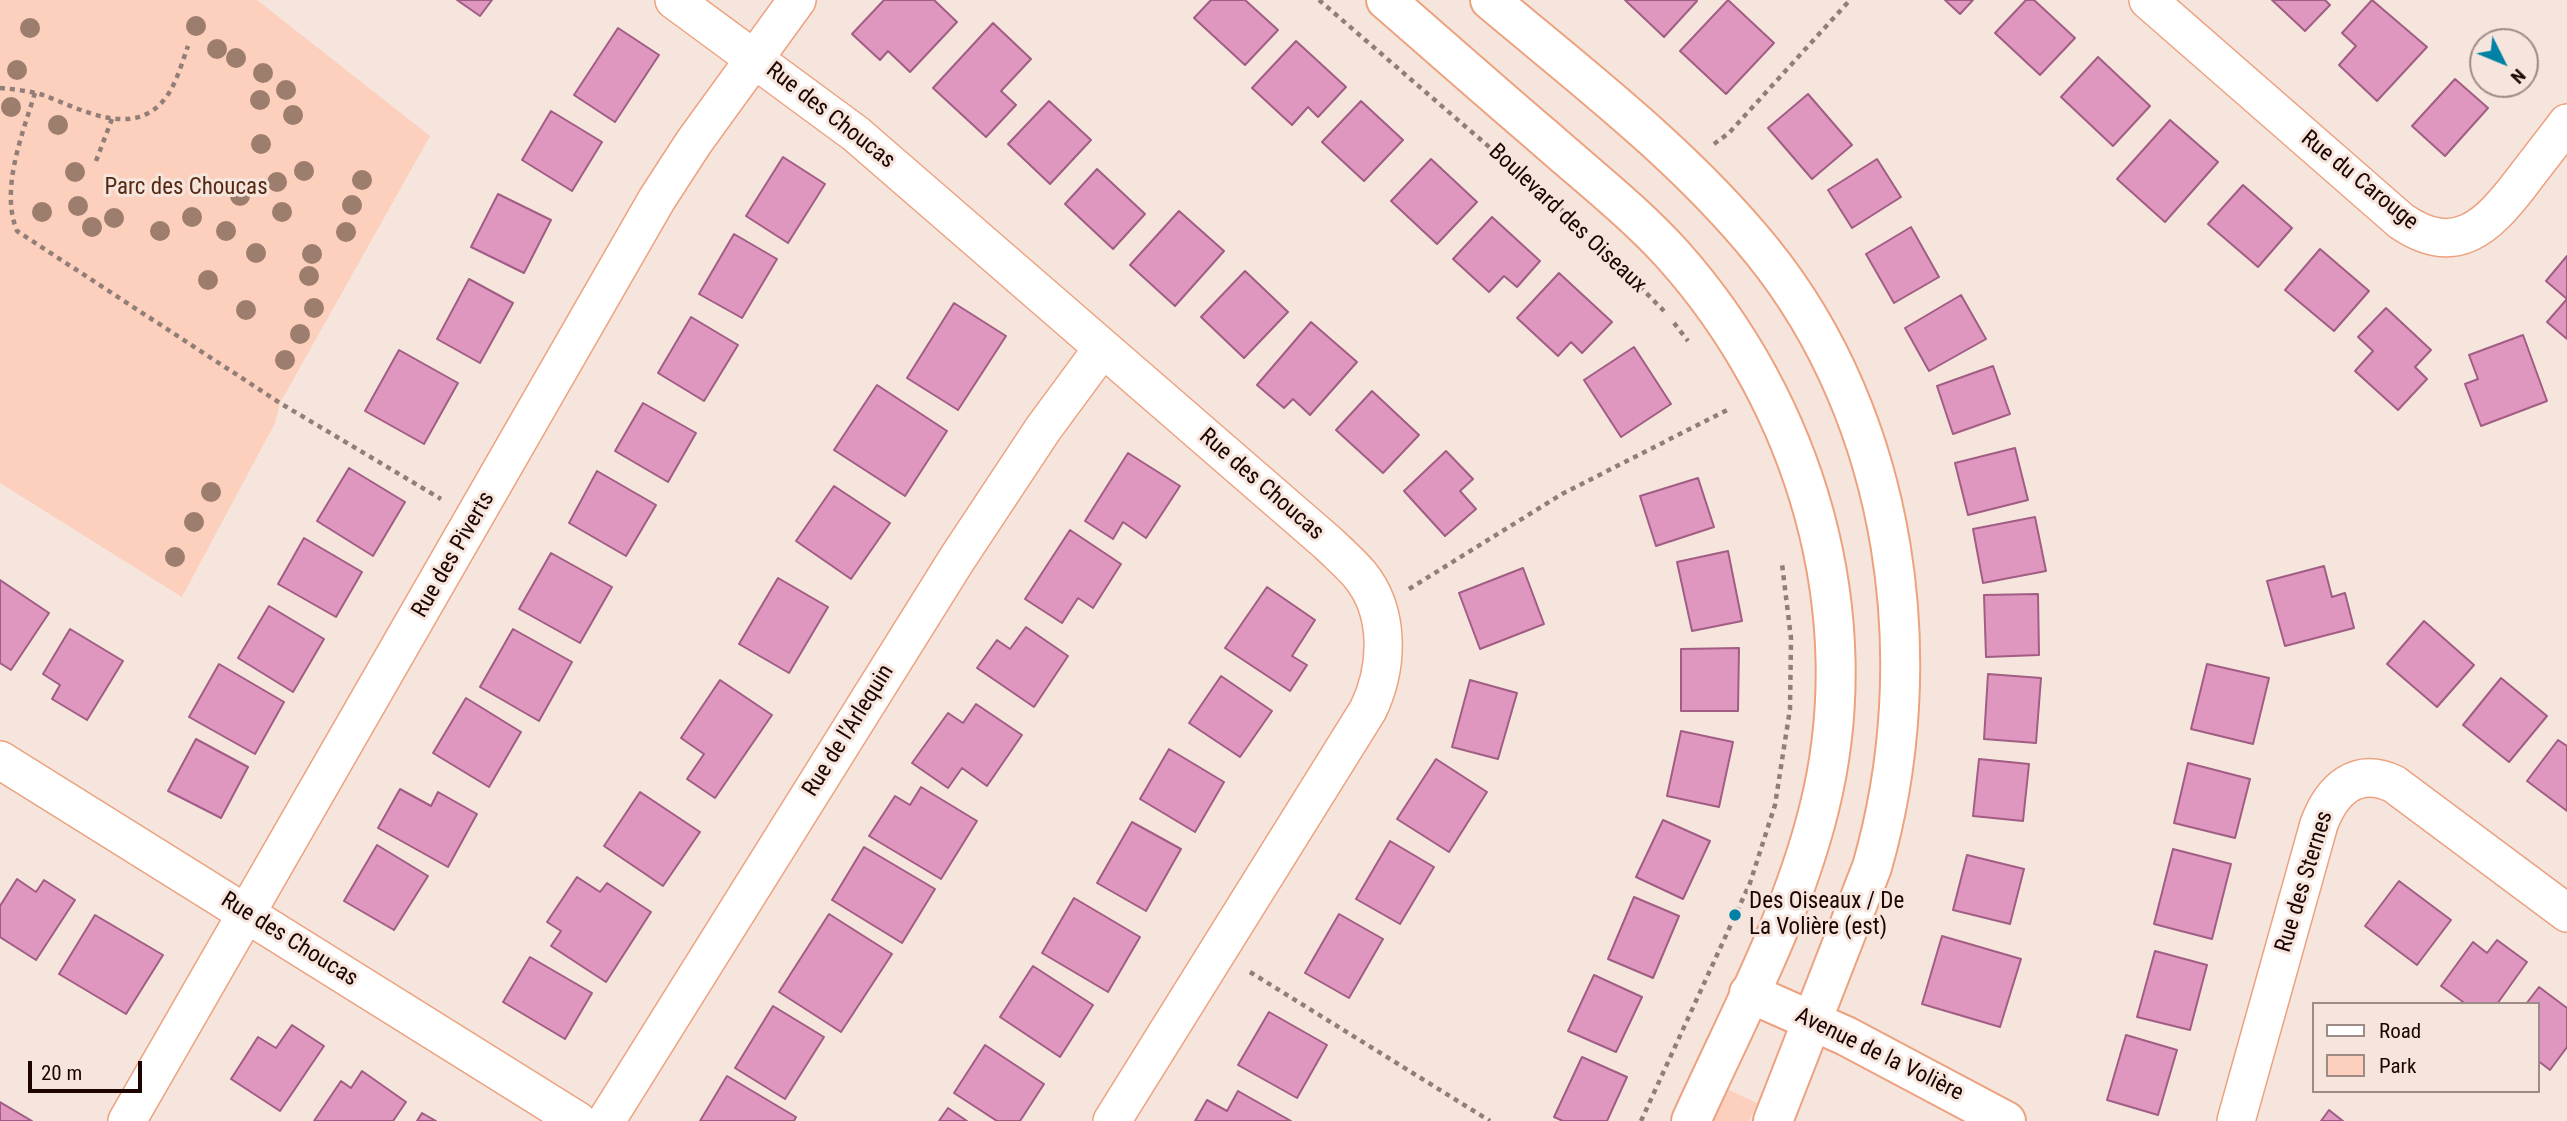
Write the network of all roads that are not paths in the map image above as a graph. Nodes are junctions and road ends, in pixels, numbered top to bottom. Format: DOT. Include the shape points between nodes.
graph roads {
  1 [pos="674,0"];
  2 [pos="797,0"];
  3 [pos="1386,0"];
  4 [pos="1490,0"];
  5 [pos="2148,0"];
  6 [pos="755,58"];
  7 [pos="2567,123"];
  8 [pos="1102,349"];
  9 [pos="0,760"];
  10 [pos="2567,913"];
  11 [pos="246,914"];
  12 [pos="1749,993"];
  13 [pos="1811,1021"];
  14 [pos="127,1121"];
  15 [pos="578,1121"];
  16 [pos="606,1121"];
  17 [pos="1112,1121"];
  18 [pos="1691,1121"];
  19 [pos="1773,1121"];
  20 [pos="2006,1121"];
  21 [pos="2236,1121"];
  1 -- 6 [label="street, Rue des Choucas"];
  2 -- 6 [label="street, Rue des Piverts"];
  3 -- 12 [label="street, Boulevard des Oiseaux" via="1611,195 1675,257 1751,361 1791,443 1813,506 1828,574 1834,649 1832,734 1820,809 1800,876"];
  4 -- 13 [label="street" via="1686,169 1761,250 1798,301 1831,364 1873,471 1900,623 1898,745 1872,867"];
  5 -- 7 [label="street, Rue du Carouge" via="2401,221 2422,233 2458,237 2481,228 2499,212"];
  6 -- 8 [label="street, Rue des Choucas" via="875,150"];
  6 -- 11 [label="street, Rue des Piverts" via="657,199"];
  8 -- 16 [label="street, Rue de l'Arlequin" via="963,549"];
  8 -- 17 [label="street, Rue des Choucas" via="1348,562 1370,589 1384,642 1380,679 1368,710"];
  9 -- 11 [label="street, Rue des Choucas"];
  10 -- 21 [label="street, Rue des Sternes" via="2393,784 2370,776 2350,781 2335,794 2319,824"];
  11 -- 14 [label="street, Rue des Piverts"];
  11 -- 15 [label="street, Rue des Choucas"];
  12 -- 13 [label="street, Avenue de la Volière"];
  12 -- 18 [label="street, Boulevard des Oiseaux"];
  13 -- 19 [label="street"];
  13 -- 20 [label="street, Avenue de la Volière"];
}
